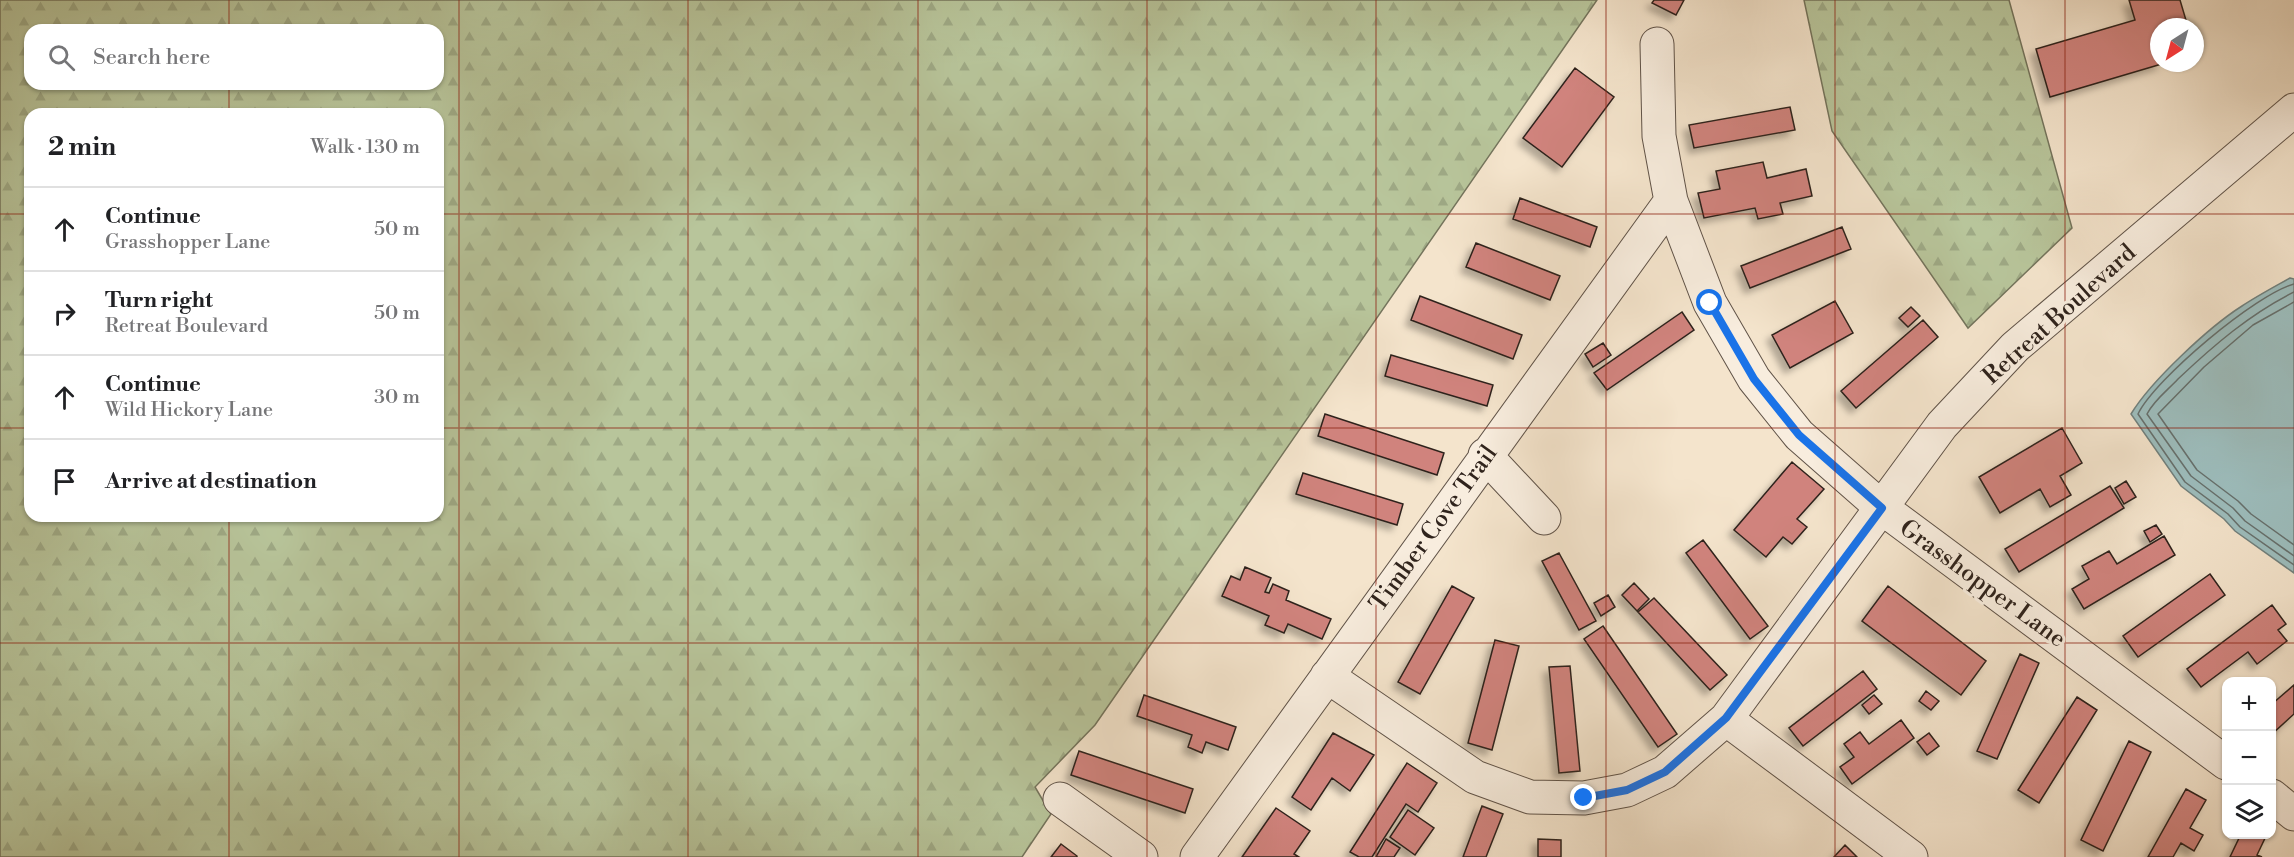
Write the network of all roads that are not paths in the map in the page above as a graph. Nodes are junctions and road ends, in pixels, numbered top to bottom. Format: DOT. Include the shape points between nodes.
graph roads {
  1 [pos="1657,44"];
  2 [pos="2291,117"];
  3 [pos="1671,201"];
  4 [pos="1485,455"];
  5 [pos="1882,508"];
  6 [pos="1544,518"];
  7 [pos="1327,676"];
  8 [pos="1726,718"];
  9 [pos="2222,760"];
  10 [pos="1060,799"];
  11 [pos="2276,800"];
  12 [pos="2294,814"];
  13 [pos="1141,857"];
  14 [pos="1197,857"];
  15 [pos="1911,857"];
  1 -- 3 [label="street, Grasshopper Lane" via="1659,136"];
  2 -- 5 [label="street, Retreat Boulevard" via="2015,347 1942,425"];
  3 -- 4 [label="street, Timber Cove Trail"];
  3 -- 5 [label="street, Grasshopper Lane" via="1710,303 1754,379 1799,435"];
  4 -- 6 [label="street"];
  4 -- 7 [label="street, Timber Cove Trail"];
  5 -- 8 [label="street, Retreat Boulevard"];
  5 -- 9 [label="street, Grasshopper Lane"];
  7 -- 8 [label="street, Retreat Boulevard" via="1475,777 1530,797 1584,798 1627,790 1665,772"];
  7 -- 14 [label="street, Timber Cove Trail"];
  8 -- 15 [label="street"];
  10 -- 13 [label="street"];
  11 -- 12 [label="street"];
}
